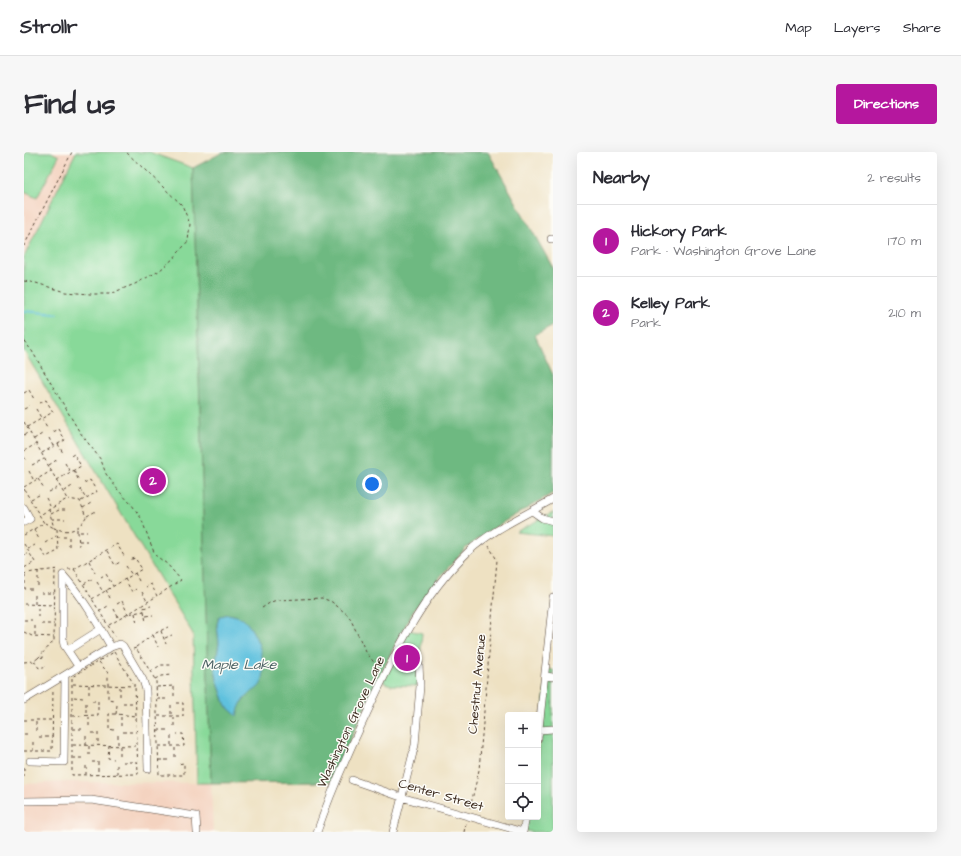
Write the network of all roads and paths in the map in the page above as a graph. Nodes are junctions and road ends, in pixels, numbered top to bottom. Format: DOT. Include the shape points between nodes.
graph roads {
  1 [pos="72,152"];
  2 [pos="126,152"];
  3 [pos="24,246"];
  4 [pos="24,281"];
  5 [pos="24,341"];
  6 [pos="24,393"];
  7 [pos="34,399"];
  8 [pos="40,403"];
  9 [pos="30,406"];
  10 [pos="24,409"];
  11 [pos="36,409"];
  12 [pos="42,419"];
  13 [pos="24,422"];
  14 [pos="27,427"];
  15 [pos="47,428"];
  16 [pos="29,432"];
  17 [pos="53,432"];
  18 [pos="42,434"];
  19 [pos="24,435"];
  20 [pos="49,438"];
  21 [pos="34,439"];
  22 [pos="36,444"];
  23 [pos="58,444"];
  24 [pos="54,446"];
  25 [pos="24,451"];
  26 [pos="42,453"];
  27 [pos="63,453"];
  28 [pos="24,457"];
  29 [pos="69,457"];
  30 [pos="44,459"];
  31 [pos="58,459"];
  32 [pos="27,461"];
  33 [pos="65,463"];
  34 [pos="48,465"];
  35 [pos="32,466"];
  36 [pos="73,470"];
  37 [pos="29,471"];
  38 [pos="51,471"];
  39 [pos="70,472"];
  40 [pos="38,479"];
  41 [pos="78,479"];
  42 [pos="56,480"];
  43 [pos="34,481"];
  44 [pos="84,483"];
  45 [pos="74,485"];
  46 [pos="60,486"];
  47 [pos="24,487"];
  48 [pos="44,488"];
  49 [pos="80,489"];
  50 [pos="50,492"];
  51 [pos="63,492"];
  52 [pos="39,495"];
  53 [pos="46,498"];
  54 [pos="86,498"];
  55 [pos="67,499"];
  56 [pos="553,499"];
  57 [pos="31,500"];
  58 [pos="80,502"];
  59 [pos="91,503"];
  60 [pos="24,508"];
  61 [pos="51,508"];
  62 [pos="83,508"];
  63 [pos="49,510"];
  64 [pos="66,510"];
  65 [pos="96,511"];
  66 [pos="532,511"];
  67 [pos="50,514"];
  68 [pos="40,515"];
  69 [pos="86,517"];
  70 [pos="52,519"];
  71 [pos="65,519"];
  72 [pos="553,520"];
  73 [pos="24,522"];
  74 [pos="44,522"];
  75 [pos="54,528"];
  76 [pos="77,528"];
  77 [pos="34,529"];
  78 [pos="57,529"];
  79 [pos="78,532"];
  80 [pos="87,532"];
  81 [pos="57,536"];
  82 [pos="39,539"];
  83 [pos="484,539"];
  84 [pos="78,541"];
  85 [pos="87,541"];
  86 [pos="45,543"];
  87 [pos="24,544"];
  88 [pos="35,545"];
  89 [pos="69,546"];
  90 [pos="79,546"];
  91 [pos="27,549"];
  92 [pos="41,549"];
  93 [pos="106,551"];
  94 [pos="29,552"];
  95 [pos="24,555"];
  96 [pos="124,556"];
  97 [pos="130,560"];
  98 [pos="89,561"];
  99 [pos="120,562"];
  100 [pos="126,566"];
  101 [pos="24,568"];
  102 [pos="55,569"];
  103 [pos="61,569"];
  104 [pos="68,569"];
  105 [pos="38,571"];
  106 [pos="95,573"];
  107 [pos="135,573"];
  108 [pos="24,574"];
  109 [pos="132,575"];
  110 [pos="102,577"];
  111 [pos="92,579"];
  112 [pos="124,579"];
  113 [pos="98,582"];
  114 [pos="140,583"];
  115 [pos="83,584"];
  116 [pos="38,586"];
  117 [pos="113,586"];
  118 [pos="146,587"];
  119 [pos="32,589"];
  120 [pos="136,589"];
  121 [pos="106,590"];
  122 [pos="103,592"];
  123 [pos="142,592"];
  124 [pos="41,593"];
  125 [pos="55,593"];
  126 [pos="35,595"];
  127 [pos="157,596"];
  128 [pos="553,597"];
  129 [pos="92,599"];
  130 [pos="111,600"];
  131 [pos="147,602"];
  132 [pos="24,604"];
  133 [pos="118,604"];
  134 [pos="35,605"];
  135 [pos="38,605"];
  136 [pos="55,605"];
  137 [pos="108,606"];
  138 [pos="151,606"];
  139 [pos="262,608"];
  140 [pos="114,609"];
  141 [pos="99,611"];
  142 [pos="144,611"];
  143 [pos="135,612"];
  144 [pos="128,614"];
  145 [pos="153,615"];
  146 [pos="145,616"];
  147 [pos="38,617"];
  148 [pos="119,619"];
  149 [pos="24,620"];
  150 [pos="32,620"];
  151 [pos="146,622"];
  152 [pos="41,624"];
  153 [pos="54,624"];
  154 [pos="137,624"];
  155 [pos="35,626"];
  156 [pos="105,627"];
  157 [pos="168,627"];
  158 [pos="161,630"];
  159 [pos="24,632"];
  160 [pos="153,634"];
  161 [pos="172,635"];
  162 [pos="35,636"];
  163 [pos="54,637"];
  164 [pos="164,639"];
  165 [pos="166,644"];
  166 [pos="114,646"];
  167 [pos="158,647"];
  168 [pos="136,648"];
  169 [pos="68,650"];
  170 [pos="44,657"];
  171 [pos="38,658"];
  172 [pos="34,661"];
  173 [pos="24,662"];
  174 [pos="98,662"];
  175 [pos="419,664"];
  176 [pos="171,665"];
  177 [pos="47,666"];
  178 [pos="78,666"];
  179 [pos="150,672"];
  180 [pos="171,675"];
  181 [pos="385,675"];
  182 [pos="65,676"];
  183 [pos="545,676"];
  184 [pos="553,677"];
  185 [pos="155,679"];
  186 [pos="72,684"];
  187 [pos="89,684"];
  188 [pos="108,685"];
  189 [pos="120,686"];
  190 [pos="135,686"];
  191 [pos="156,687"];
  192 [pos="53,689"];
  193 [pos="89,694"];
  194 [pos="120,696"];
  195 [pos="174,696"];
  196 [pos="72,697"];
  197 [pos="83,698"];
  198 [pos="157,699"];
  199 [pos="168,699"];
  200 [pos="24,700"];
  201 [pos="114,700"];
  202 [pos="92,701"];
  203 [pos="86,703"];
  204 [pos="123,703"];
  205 [pos="136,703"];
  206 [pos="177,703"];
  207 [pos="117,705"];
  208 [pos="171,705"];
  209 [pos="541,712"];
  210 [pos="116,714"];
  211 [pos="89,715"];
  212 [pos="122,715"];
  213 [pos="72,716"];
  214 [pos="86,716"];
  215 [pos="136,716"];
  216 [pos="157,716"];
  217 [pos="171,716"];
  218 [pos="174,716"];
  219 [pos="24,720"];
  220 [pos="36,720"];
  221 [pos="52,720"];
  222 [pos="89,726"];
  223 [pos="121,726"];
  224 [pos="174,726"];
  225 [pos="72,729"];
  226 [pos="553,729"];
  227 [pos="83,730"];
  228 [pos="114,730"];
  229 [pos="158,730"];
  230 [pos="168,730"];
  231 [pos="541,730"];
  232 [pos="36,731"];
  233 [pos="123,732"];
  234 [pos="137,732"];
  235 [pos="92,733"];
  236 [pos="24,734"];
  237 [pos="30,734"];
  238 [pos="177,734"];
  239 [pos="86,735"];
  240 [pos="118,735"];
  241 [pos="171,736"];
  242 [pos="39,737"];
  243 [pos="52,737"];
  244 [pos="33,740"];
  245 [pos="109,744"];
  246 [pos="72,745"];
  247 [pos="86,745"];
  248 [pos="90,745"];
  249 [pos="98,745"];
  250 [pos="118,745"];
  251 [pos="120,745"];
  252 [pos="137,746"];
  253 [pos="158,746"];
  254 [pos="171,746"];
  255 [pos="175,746"];
  256 [pos="24,751"];
  257 [pos="33,751"];
  258 [pos="89,755"];
  259 [pos="120,755"];
  260 [pos="175,757"];
  261 [pos="72,758"];
  262 [pos="83,758"];
  263 [pos="114,759"];
  264 [pos="158,760"];
  265 [pos="168,760"];
  266 [pos="30,761"];
  267 [pos="92,762"];
  268 [pos="123,762"];
  269 [pos="138,762"];
  270 [pos="86,764"];
  271 [pos="117,764"];
  272 [pos="148,769"];
  273 [pos="117,774"];
  274 [pos="86,775"];
  275 [pos="98,775"];
  276 [pos="352,780"];
  277 [pos="401,797"];
  278 [pos="24,801"];
  279 [pos="468,815"];
  280 [pos="525,820"];
  281 [pos="197,832"];
  282 [pos="317,832"];
  283 [pos="394,832"];
  284 [pos="464,832"];
  285 [pos="523,832"];
  1 -- 3 [label="path"];
  2 -- 4 [label="path" via="182,205 190,224 188,241 159,271 110,294 65,292"];
  5 -- 127 [label="path" via="79,431 101,460 109,478 141,518 155,555 181,580"];
  6 -- 7 [label="path" via="29,390"];
  8 -- 12 [label="path" via="46,400 53,412"];
  9 -- 10 [label="path"];
  11 -- 12 [label="path"];
  12 -- 14 [label="path"];
  12 -- 15 [label="path"];
  13 -- 14 [label="path"];
  14 -- 16 [label="path"];
  16 -- 19 [label="path"];
  16 -- 21 [label="path"];
  17 -- 23 [label="path" via="59,428 65,440"];
  18 -- 21 [label="path"];
  20 -- 24 [label="path"];
  21 -- 22 [label="path"];
  22 -- 25 [label="path"];
  22 -- 26 [label="path"];
  23 -- 24 [label="path"];
  23 -- 27 [label="path"];
  24 -- 26 [label="path"];
  26 -- 30 [label="path"];
  28 -- 32 [label="path"];
  29 -- 36 [label="path" via="74,454 81,466"];
  30 -- 34 [label="path"];
  30 -- 35 [label="path"];
  31 -- 34 [label="path"];
  33 -- 39 [label="path"];
  34 -- 38 [label="path"];
  36 -- 39 [label="path"];
  36 -- 41 [label="path"];
  37 -- 43 [label="path"];
  38 -- 40 [label="path"];
  38 -- 42 [label="path"];
  39 -- 42 [label="path"];
  40 -- 43 [label="path"];
  40 -- 48 [label="path"];
  42 -- 46 [label="path"];
  43 -- 47 [label="path"];
  44 -- 54 [label="path" via="90,480 97,492"];
  45 -- 51 [label="path"];
  46 -- 50 [label="path"];
  46 -- 51 [label="path"];
  49 -- 54 [label="path"];
  51 -- 55 [label="path"];
  52 -- 57 [label="path"];
  53 -- 61 [label="path"];
  54 -- 58 [label="path"];
  55 -- 58 [label="path"];
  55 -- 61 [label="path"];
  56 -- 66 [label="street, Washington Grove Lane"];
  58 -- 62 [label="path"];
  59 -- 62 [label="path"];
  60 -- 73 [label="street" via="30,519"];
  61 -- 63 [label="path"];
  62 -- 69 [label="path"];
  63 -- 67 [label="path"];
  63 -- 68 [label="path"];
  64 -- 67 [label="path"];
  65 -- 69 [label="path"];
  66 -- 72 [label="street" via="542,518"];
  66 -- 83 [label="street, Washington Grove Lane"];
  67 -- 70 [label="path"];
  69 -- 76 [label="path"];
  70 -- 71 [label="path"];
  70 -- 75 [label="path"];
  74 -- 75 [label="path"];
  75 -- 78 [label="path"];
  76 -- 78 [label="path" via="65,531"];
  76 -- 79 [label="path"];
  77 -- 82 [label="path"];
  78 -- 81 [label="path"];
  79 -- 80 [label="path"];
  79 -- 84 [label="path"];
  81 -- 86 [label="path"];
  81 -- 89 [label="path" via="69,537"];
  81 -- 92 [label="path" via="58,551 46,557"];
  83 -- 181 [label="street, Washington Grove Lane" via="444,576 412,624"];
  83 -- 279 [label="path, Chestnut Avenue" via="497,560 479,770"];
  84 -- 85 [label="path"];
  84 -- 90 [label="path"];
  87 -- 91 [label="path"];
  88 -- 91 [label="path"];
  91 -- 94 [label="path"];
  93 -- 96 [label="path" via="117,544"];
  93 -- 98 [label="path"];
  93 -- 99 [label="path" via="115,565"];
  94 -- 95 [label="path"];
  94 -- 101 [label="path" via="35,562"];
  97 -- 107 [label="path" via="135,558 142,569"];
  98 -- 104 [label="path" via="74,569"];
  98 -- 106 [label="path"];
  100 -- 109 [label="path"];
  102 -- 103 [label="path"];
  102 -- 105 [label="path"];
  102 -- 125 [label="path"];
  105 -- 108 [label="path"];
  105 -- 116 [label="path"];
  107 -- 109 [label="path"];
  107 -- 114 [label="path"];
  108 -- 119 [label="path" via="25,589"];
  109 -- 112 [label="path"];
  110 -- 117 [label="path" via="106,574"];
  111 -- 115 [label="path"];
  112 -- 117 [label="path"];
  112 -- 120 [label="path" via="132,592"];
  113 -- 122 [label="path"];
  117 -- 121 [label="path"];
  118 -- 127 [label="path" via="151,584"];
  121 -- 122 [label="path"];
  121 -- 130 [label="path"];
  122 -- 129 [label="path"];
  123 -- 131 [label="path"];
  124 -- 125 [label="path"];
  125 -- 136 [label="path"];
  126 -- 134 [label="path"];
  127 -- 131 [label="path"];
  128 -- 183 [label="street"];
  131 -- 144 [label="path"];
  132 -- 134 [label="path"];
  133 -- 144 [label="path" via="122,601"];
  134 -- 135 [label="path"];
  135 -- 136 [label="path"];
  135 -- 147 [label="path"];
  136 -- 153 [label="path"];
  137 -- 141 [label="path"];
  138 -- 142 [label="path" via="143,608"];
  139 -- 181 [label="path" via="277,600 322,598 332,602 349,616 366,652"];
  140 -- 148 [label="path"];
  142 -- 143 [label="path"];
  142 -- 146 [label="path"];
  143 -- 144 [label="path"];
  143 -- 154 [label="path"];
  144 -- 148 [label="path"];
  145 -- 146 [label="path"];
  146 -- 151 [label="path"];
  148 -- 156 [label="path"];
  149 -- 150 [label="path"];
  152 -- 153 [label="path"];
  153 -- 163 [label="path"];
  155 -- 162 [label="path"];
  156 -- 166 [label="street"];
  156 -- 169 [label="street"];
  156 -- 169 [label="street" via="63,575 63,640"];
  157 -- 158 [label="path"];
  158 -- 160 [label="path"];
  158 -- 164 [label="path"];
  159 -- 162 [label="path"];
  160 -- 167 [label="path"];
  160 -- 168 [label="path"];
  161 -- 164 [label="path"];
  162 -- 163 [label="path"];
  163 -- 171 [label="path"];
  164 -- 165 [label="path"];
  166 -- 178 [label="street"];
  166 -- 272 [label="street" via="123,646 146,690"];
  169 -- 178 [label="street"];
  170 -- 171 [label="path"];
  171 -- 172 [label="path"];
  172 -- 173 [label="path"];
  172 -- 177 [label="path" via="39,668"];
  174 -- 186 [label="path" via="72,677"];
  174 -- 188 [label="path" via="108,673"];
  174 -- 190 [label="path" via="114,652"];
  175 -- 277 [label="street" via="420,686 415,745"];
  176 -- 179 [label="path" via="161,665"];
  178 -- 182 [label="street"];
  180 -- 185 [label="path"];
  181 -- 282 [label="street, Washington Grove Lane" via="338,776"];
  182 -- 200 [label="street"];
  182 -- 266 [label="street" via="64,762"];
  183 -- 184 [label="street"];
  183 -- 209 [label="street"];
  186 -- 187 [label="path"];
  186 -- 196 [label="path"];
  187 -- 188 [label="path"];
  187 -- 193 [label="path"];
  188 -- 189 [label="path"];
  188 -- 201 [label="path" via="108,699"];
  189 -- 190 [label="path"];
  189 -- 194 [label="path"];
  190 -- 205 [label="path"];
  191 -- 195 [label="path" via="174,686"];
  192 -- 221 [label="path"];
  196 -- 197 [label="path"];
  196 -- 213 [label="path"];
  198 -- 199 [label="path"];
  202 -- 211 [label="path" via="98,701 98,715"];
  203 -- 214 [label="path"];
  204 -- 205 [label="path"];
  205 -- 215 [label="path"];
  206 -- 218 [label="path" via="182,703 183,716"];
  207 -- 210 [label="path"];
  208 -- 217 [label="path"];
  210 -- 212 [label="path"];
  210 -- 228 [label="path" via="109,714 109,729"];
  211 -- 214 [label="path"];
  211 -- 222 [label="path"];
  212 -- 215 [label="path"];
  212 -- 223 [label="path"];
  213 -- 214 [label="path"];
  213 -- 225 [label="path"];
  215 -- 234 [label="path"];
  216 -- 217 [label="path"];
  217 -- 218 [label="path"];
  218 -- 224 [label="path"];
  219 -- 220 [label="path"];
  220 -- 221 [label="path"];
  220 -- 232 [label="path"];
  221 -- 243 [label="path"];
  225 -- 227 [label="path"];
  225 -- 246 [label="path"];
  226 -- 231 [label="street"];
  229 -- 230 [label="path"];
  233 -- 234 [label="path"];
  234 -- 252 [label="path"];
  235 -- 249 [label="path" via="98,733"];
  236 -- 237 [label="path"];
  238 -- 255 [label="path" via="183,734 184,746"];
  239 -- 247 [label="path"];
  240 -- 250 [label="path"];
  241 -- 254 [label="path"];
  242 -- 243 [label="path"];
  243 -- 257 [label="path" via="52,752"];
  244 -- 257 [label="path"];
  245 -- 249 [label="path"];
  245 -- 250 [label="path"];
  245 -- 263 [label="path" via="108,758"];
  246 -- 247 [label="path"];
  246 -- 261 [label="path"];
  247 -- 248 [label="path"];
  248 -- 249 [label="path"];
  248 -- 258 [label="path"];
  250 -- 251 [label="path"];
  251 -- 252 [label="path"];
  251 -- 259 [label="path"];
  252 -- 269 [label="path"];
  253 -- 254 [label="path"];
  254 -- 255 [label="path"];
  255 -- 260 [label="path"];
  256 -- 257 [label="path"];
  261 -- 262 [label="path"];
  261 -- 274 [label="path" via="72,775"];
  264 -- 265 [label="path"];
  267 -- 275 [label="path" via="98,762"];
  268 -- 269 [label="path"];
  269 -- 273 [label="path" via="138,774"];
  270 -- 274 [label="path"];
  271 -- 273 [label="path"];
  273 -- 275 [label="path"];
  274 -- 275 [label="path"];
  276 -- 277 [label="street, Center Street"];
  277 -- 279 [label="street, Center Street"];
  277 -- 283 [label="street"];
  278 -- 281 [label="street" via="91,800 196,816"];
  279 -- 284 [label="path, Chestnut Avenue"];
  279 -- 285 [label="street, Center Street"];
  280 -- 285 [label="street"];
}
